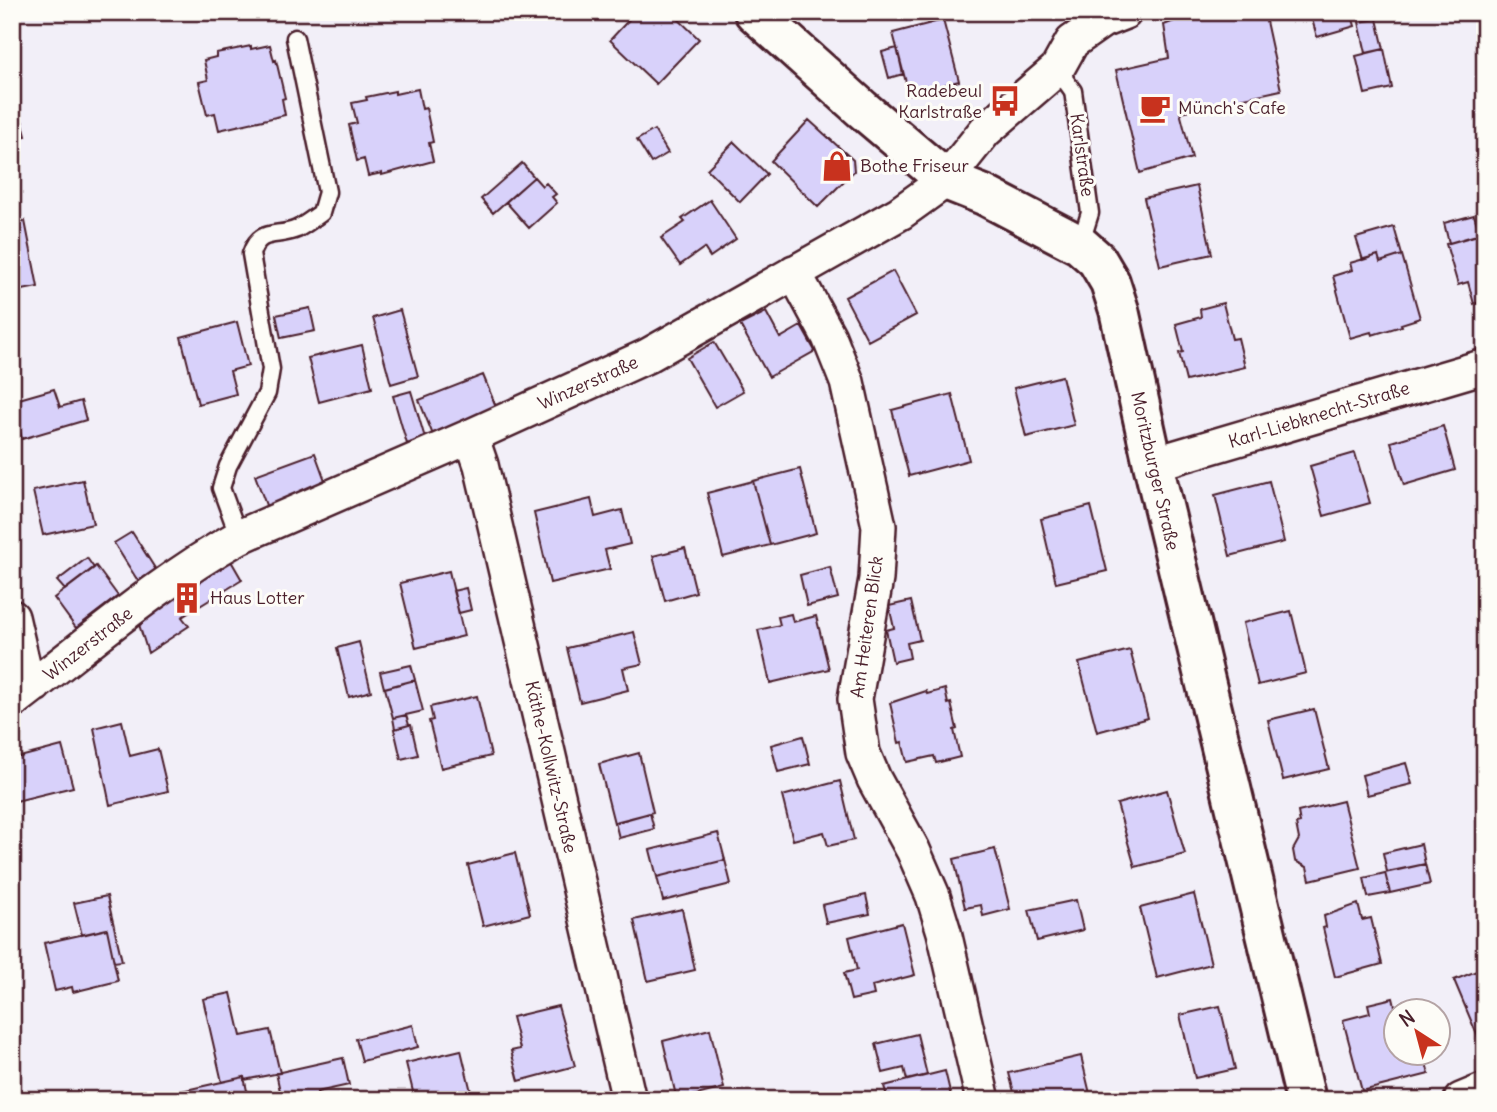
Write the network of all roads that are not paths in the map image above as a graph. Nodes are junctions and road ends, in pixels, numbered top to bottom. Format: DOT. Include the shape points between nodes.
graph roads {
  1 [pos="754,12"];
  2 [pos="1125,12"];
  3 [pos="295,38"];
  4 [pos="1064,41"];
  5 [pos="946,180"];
  6 [pos="1080,245"];
  7 [pos="794,272"];
  8 [pos="1485,366"];
  9 [pos="471,436"];
  10 [pos="1153,464"];
  11 [pos="239,537"];
  12 [pos="12,617"];
  13 [pos="24,694"];
  14 [pos="1485,1090"];
  15 [pos="629,1100"];
  16 [pos="983,1100"];
  17 [pos="1306,1100"];
  18 [pos="1461,1100"];
  1 -- 5 [label="street, Moritzburger Straße"];
  2 -- 4 [label="street, Winzerstraße"];
  3 -- 11 [label="lane" via="327,192 321,213 296,229 263,236 251,254 271,369 267,393 221,488"];
  4 -- 5 [label="street, Winzerstraße"];
  4 -- 6 [label="lane, Karlstraße" via="1090,213"];
  5 -- 6 [label="street, Moritzburger Straße"];
  5 -- 7 [label="street, Winzerstraße" via="900,212"];
  6 -- 10 [label="street, Moritzburger Straße" via="1097,260 1110,282"];
  7 -- 9 [label="street, Winzerstraße" via="647,356"];
  7 -- 16 [label="street, Am Heiteren Blick" via="847,382 879,526 876,579 855,699 863,753 933,896"];
  8 -- 10 [label="street, Karl-Liebknecht-Straße"];
  9 -- 11 [label="street, Winzerstraße"];
  9 -- 15 [label="street, Käthe-Kollwitz-Straße"];
  10 -- 17 [label="street, Moritzburger Straße"];
  11 -- 13 [label="street, Winzerstraße" via="141,603"];
  12 -- 13 [label="street" via="24,669"];
  14 -- 18 [label="street"];
}
